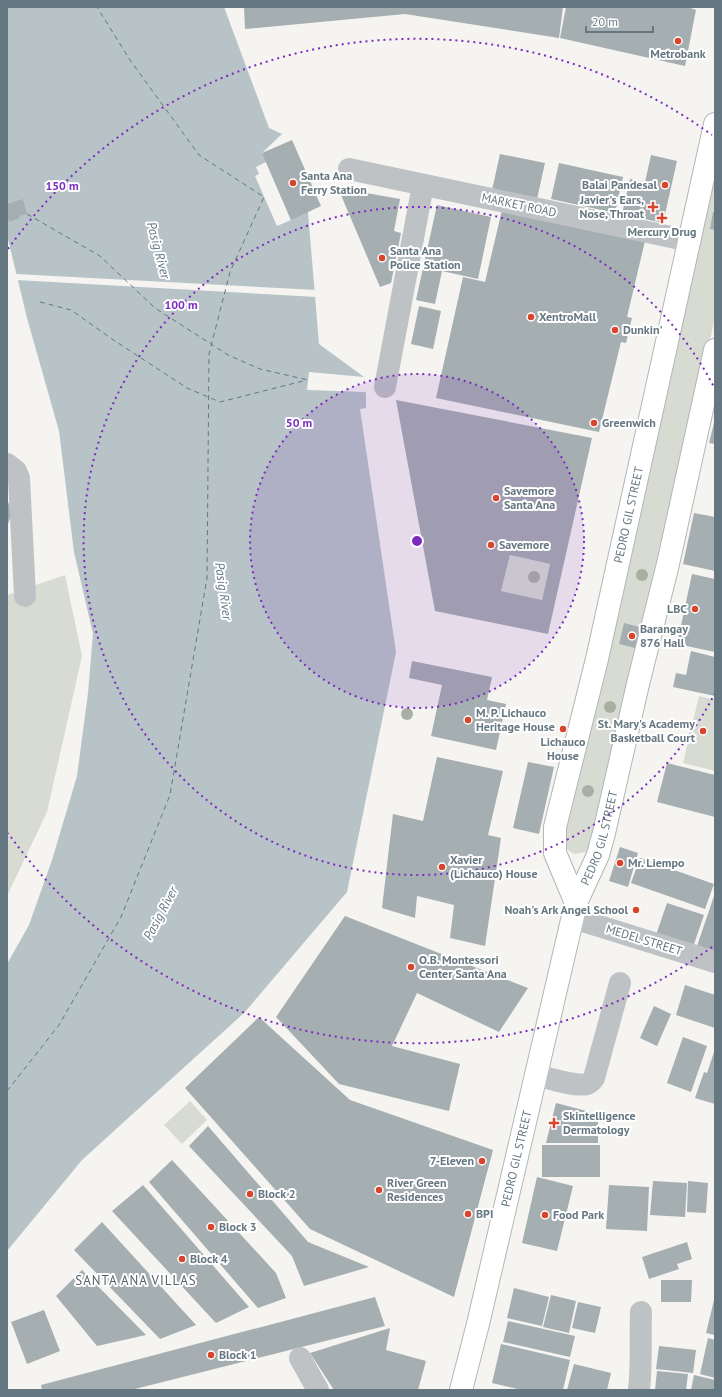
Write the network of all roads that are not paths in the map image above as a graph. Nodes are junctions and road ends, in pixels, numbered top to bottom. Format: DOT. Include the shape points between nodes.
graph roads {
  1 [pos="715,124"];
  2 [pos="349,169"];
  3 [pos="423,185"];
  4 [pos="690,241"];
  5 [pos="715,350"];
  6 [pos="385,388"];
  7 [pos="708,414"];
  8 [pos="7,464"];
  9 [pos="25,596"];
  10 [pos="575,910"];
  11 [pos="715,962"];
  12 [pos="620,983"];
  13 [pos="536,1075"];
  14 [pos="640,1312"];
  15 [pos="300,1358"];
  16 [pos="318,1390"];
  17 [pos="461,1390"];
  18 [pos="639,1390"];
  1 -- 4 [label="main road, PEDRO GIL STREET"];
  2 -- 3 [label="street, MARKET ROAD"];
  3 -- 4 [label="street, MARKET ROAD"];
  3 -- 6 [label="street"];
  4 -- 10 [label="main road, PEDRO GIL STREET" via="597,659 555,827 555,852"];
  5 -- 7 [label="main road, PEDRO GIL STREET"];
  7 -- 10 [label="main road, PEDRO GIL STREET" via="638,684 604,833 598,855"];
  8 -- 9 [label="street" via="16,471 19,478"];
  10 -- 11 [label="street, MEDEL STREET"];
  10 -- 13 [label="main road, PEDRO GIL STREET"];
  12 -- 13 [label="street" via="594,1078 582,1085"];
  13 -- 17 [label="main road, PEDRO GIL STREET"];
  14 -- 18 [label="street"];
  15 -- 16 [label="street"];
}
